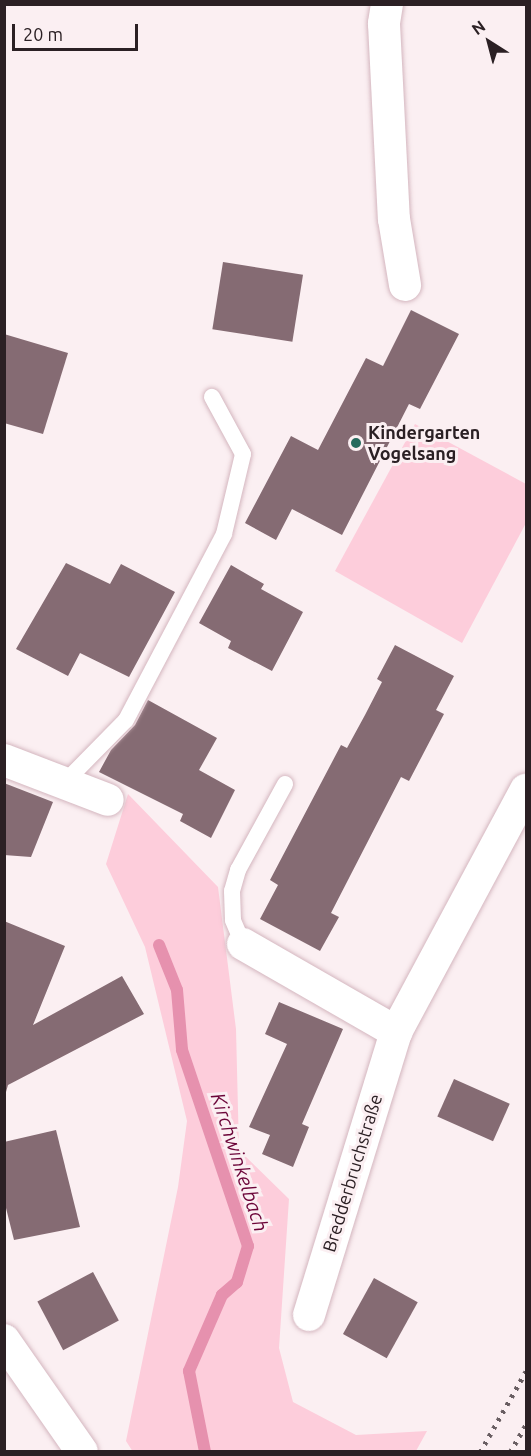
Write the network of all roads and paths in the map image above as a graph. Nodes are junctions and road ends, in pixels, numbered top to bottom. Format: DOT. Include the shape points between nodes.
graph roads {
  1 [pos="387,4"];
  2 [pos="405,285"];
  3 [pos="212,397"];
  4 [pos="4,760"];
  5 [pos="64,783"];
  6 [pos="285,784"];
  7 [pos="526,790"];
  8 [pos="108,800"];
  9 [pos="243,944"];
  10 [pos="396,1032"];
  11 [pos="309,1315"];
  12 [pos="4,1340"];
  13 [pos="82,1452"];
  1 -- 2 [label="street" via="384,24 394,219"];
  3 -- 5 [label="lane" via="243,453 224,534 126,720"];
  4 -- 5 [label="street"];
  5 -- 8 [label="street"];
  6 -- 9 [label="lane" via="238,870 232,891 233,920"];
  7 -- 10 [label="street, Bredderbruchstraße"];
  9 -- 10 [label="street"];
  10 -- 11 [label="street, Bredderbruchstraße"];
  12 -- 13 [label="street"];
}
